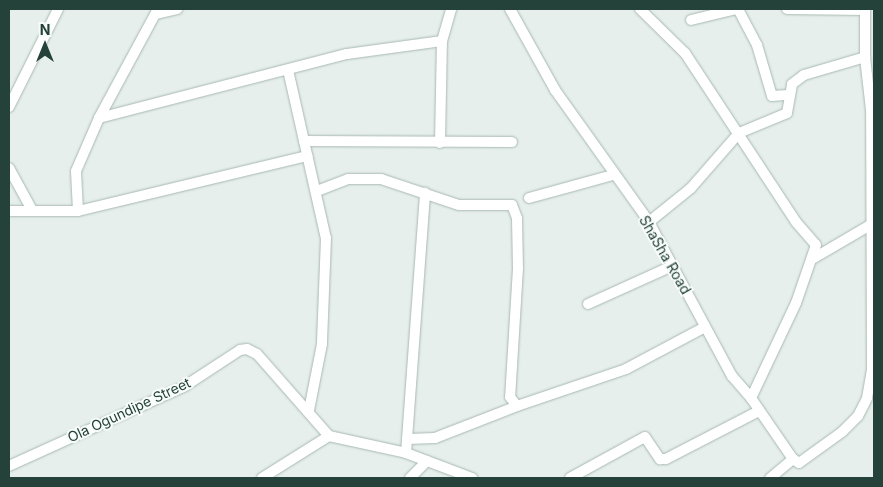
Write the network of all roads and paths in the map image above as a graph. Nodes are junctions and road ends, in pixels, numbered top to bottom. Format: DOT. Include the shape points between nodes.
graph roads {
  1 [pos="58,9"];
  2 [pos="177,9"];
  3 [pos="451,9"];
  4 [pos="510,9"];
  5 [pos="640,9"];
  6 [pos="737,9"];
  7 [pos="787,9"];
  8 [pos="865,9"];
  9 [pos="157,12"];
  10 [pos="691,20"];
  11 [pos="442,41"];
  12 [pos="865,57"];
  13 [pos="288,70"];
  14 [pos="788,95"];
  15 [pos="9,107"];
  16 [pos="99,118"];
  17 [pos="739,133"];
  18 [pos="304,141"];
  19 [pos="512,142"];
  20 [pos="440,143"];
  21 [pos="307,156"];
  22 [pos="9,168"];
  23 [pos="613,175"];
  24 [pos="317,191"];
  25 [pos="425,193"];
  26 [pos="529,198"];
  27 [pos="32,210"];
  28 [pos="9,211"];
  29 [pos="78,211"];
  30 [pos="648,222"];
  31 [pos="872,224"];
  32 [pos="814,258"];
  33 [pos="672,266"];
  34 [pos="588,304"];
  35 [pos="705,327"];
  36 [pos="751,398"];
  37 [pos="517,406"];
  38 [pos="309,410"];
  39 [pos="759,411"];
  40 [pos="328,436"];
  41 [pos="408,439"];
  42 [pos="406,453"];
  43 [pos="793,458"];
  44 [pos="427,461"];
  45 [pos="9,466"];
  46 [pos="774,475"];
  47 [pos="262,478"];
  48 [pos="410,478"];
  49 [pos="472,478"];
  50 [pos="570,478"];
  1 -- 15 [label="street"];
  2 -- 9 [label="street"];
  3 -- 11 [label="street"];
  4 -- 23 [label="street, ShaSha Road" via="555,90"];
  5 -- 17 [label="street" via="685,54"];
  6 -- 10 [label="street"];
  6 -- 14 [label="street" via="757,45 772,96"];
  7 -- 8 [label="street"];
  8 -- 12 [label="street"];
  9 -- 16 [label="street"];
  11 -- 13 [label="street" via="347,54"];
  11 -- 20 [label="street"];
  12 -- 14 [label="street" via="804,75 792,84"];
  12 -- 31 [label="street" via="871,110"];
  13 -- 16 [label="street"];
  13 -- 18 [label="street"];
  14 -- 17 [label="street" via="790,109 787,113"];
  16 -- 29 [label="street" via="76,171"];
  17 -- 30 [label="street" via="691,188"];
  17 -- 32 [label="street" via="796,222 816,245"];
  18 -- 20 [label="street"];
  18 -- 21 [label="street"];
  19 -- 20 [label="street"];
  21 -- 24 [label="street"];
  21 -- 29 [label="street"];
  22 -- 27 [label="street"];
  23 -- 26 [label="street"];
  23 -- 30 [label="street, ShaSha Road"];
  24 -- 25 [label="street" via="348,179 381,179"];
  24 -- 38 [label="street" via="326,238 323,334"];
  25 -- 37 [label="street" via="459,205 508,204 516,210 518,268 510,397"];
  25 -- 41 [label="street"];
  27 -- 28 [label="street"];
  27 -- 29 [label="street"];
  30 -- 33 [label="street, ShaSha Road"];
  31 -- 32 [label="street"];
  31 -- 43 [label="street" via="872,369 867,398 858,416 842,432 799,463"];
  32 -- 36 [label="street"];
  33 -- 34 [label="street"];
  33 -- 35 [label="street, ShaSha Road"];
  35 -- 36 [label="street, ShaSha Road" via="732,376"];
  35 -- 37 [label="street" via="626,369"];
  36 -- 39 [label="street, ShaSha Road"];
  37 -- 41 [label="street" via="434,438"];
  38 -- 40 [label="street, Ola Ogundipe Street"];
  38 -- 45 [label="street, Ola Ogundipe Street" via="257,354 240,350 185,386"];
  39 -- 43 [label="street, ShaSha Road"];
  39 -- 50 [label="street" via="666,459 660,459 645,437"];
  40 -- 42 [label="street"];
  40 -- 47 [label="street"];
  41 -- 42 [label="street"];
  42 -- 44 [label="street"];
  43 -- 46 [label="street"];
  44 -- 48 [label="street"];
  44 -- 49 [label="street"];
}
